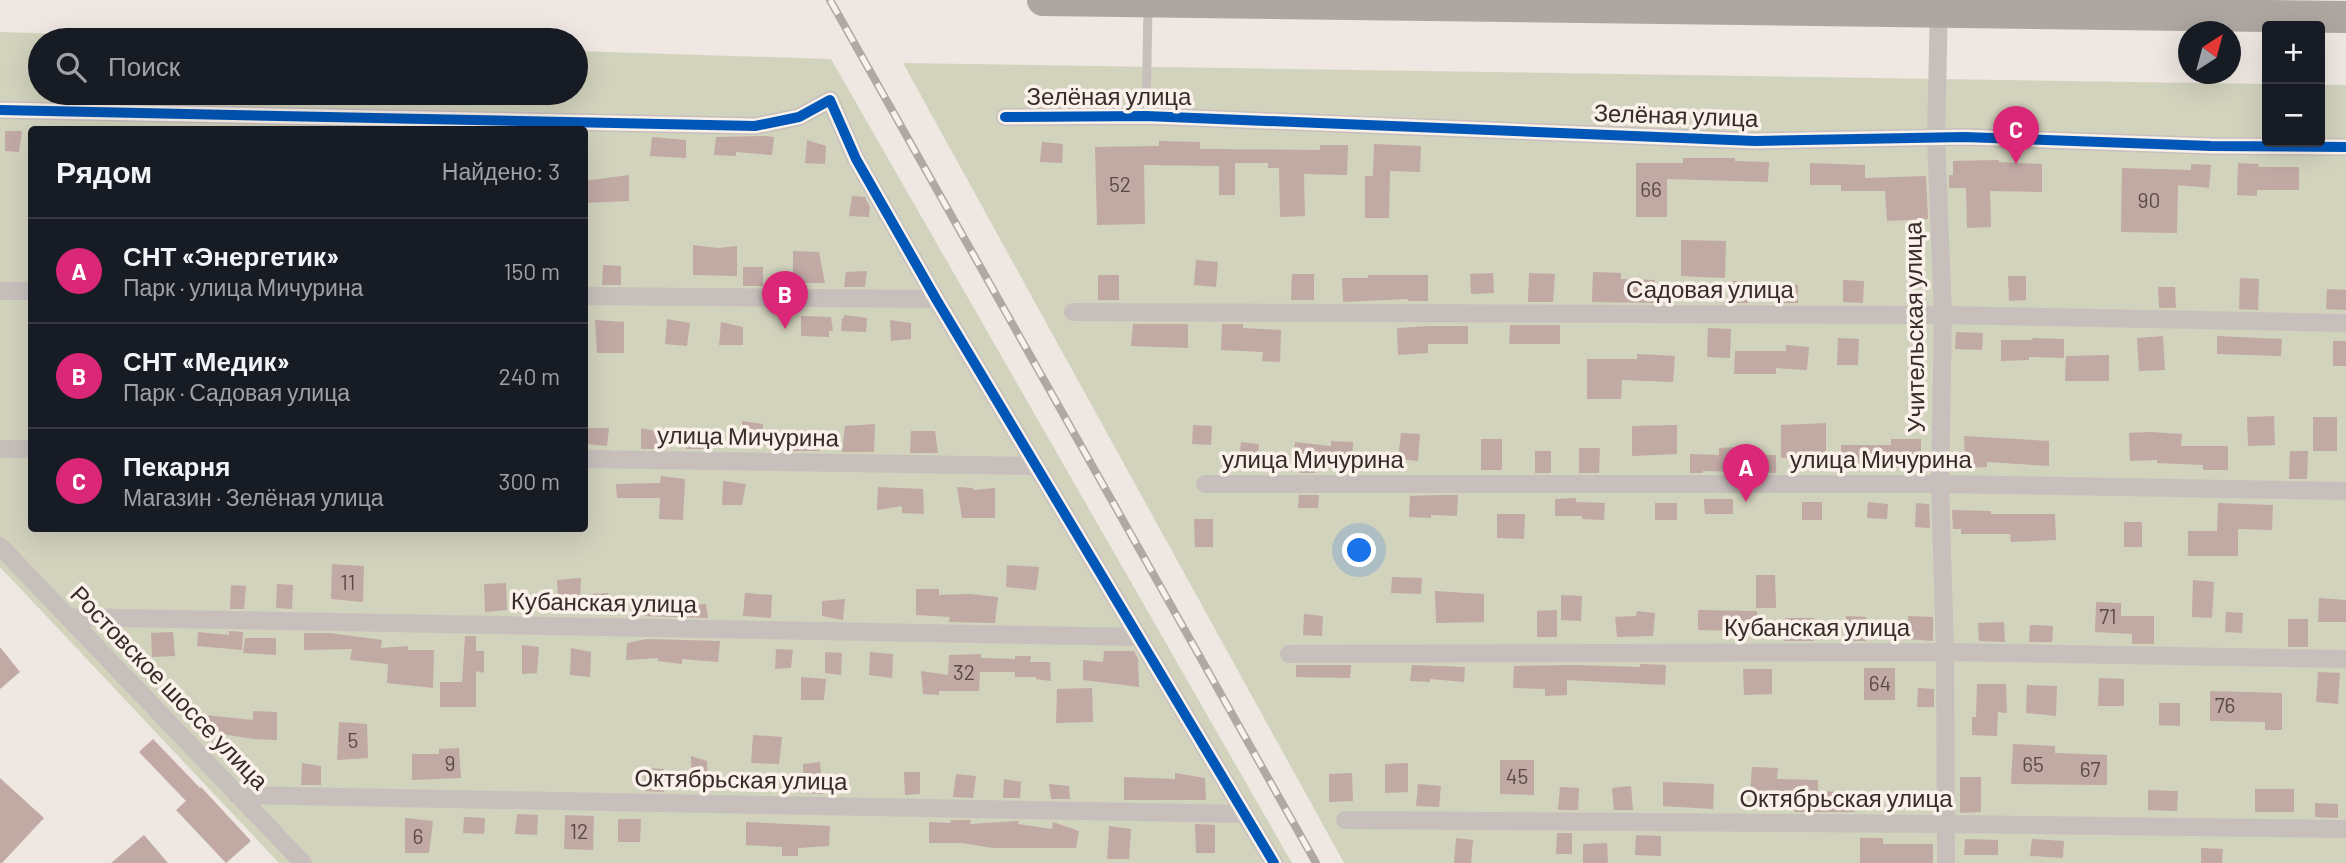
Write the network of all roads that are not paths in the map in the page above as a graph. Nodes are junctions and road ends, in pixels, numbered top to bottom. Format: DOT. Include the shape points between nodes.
graph roads {
  1 [pos="1043,0"];
  2 [pos="1148,2"];
  3 [pos="1939,5"];
  4 [pos="2346,17"];
  5 [pos="0,110"];
  6 [pos="1146,116"];
  7 [pos="1005,117"];
  8 [pos="1936,138"];
  9 [pos="2346,147"];
  10 [pos="0,291"];
  11 [pos="28,291"];
  12 [pos="588,296"];
  13 [pos="936,299"];
  14 [pos="1073,312"];
  15 [pos="1942,315"];
  16 [pos="2346,323"];
  17 [pos="0,449"];
  18 [pos="28,449"];
  19 [pos="588,458"];
  20 [pos="1036,466"];
  21 [pos="1205,484"];
  22 [pos="1940,484"];
  23 [pos="2346,491"];
  24 [pos="0,546"];
  25 [pos="68,617"];
  26 [pos="1139,637"];
  27 [pos="1945,652"];
  28 [pos="1289,654"];
  29 [pos="2346,659"];
  30 [pos="237,795"];
  31 [pos="1243,814"];
  32 [pos="1345,820"];
  33 [pos="1947,824"];
  34 [pos="2346,830"];
  35 [pos="303,863"];
  36 [pos="1274,863"];
  37 [pos="1946,863"];
  1 -- 2 [label="highway"];
  2 -- 3 [label="highway"];
  2 -- 6 [label="lane"];
  3 -- 4 [label="highway"];
  3 -- 8 [label="street, Учительская улица"];
  5 -- 13 [label="street" via="755,126 799,117 830,100 856,159"];
  6 -- 7 [label="street, Зелёная улица"];
  6 -- 8 [label="street, Зелёная улица" via="1755,141"];
  8 -- 9 [label="street, Зелёная улица"];
  8 -- 15 [label="street, Учительская улица"];
  10 -- 11 [label="street"];
  12 -- 13 [label="street"];
  13 -- 20 [label="street"];
  14 -- 15 [label="street, Садовая улица"];
  15 -- 16 [label="street, Садовая улица"];
  15 -- 22 [label="street, Учительская улица"];
  17 -- 18 [label="street"];
  19 -- 20 [label="street, улица Мичурина"];
  20 -- 26 [label="street"];
  21 -- 22 [label="street, улица Мичурина"];
  22 -- 23 [label="street, улица Мичурина"];
  22 -- 27 [label="street, Учительская улица"];
  24 -- 25 [label="street, Ростовское шоссе улица"];
  25 -- 26 [label="street, Кубанская улица"];
  25 -- 30 [label="street, Ростовское шоссе улица"];
  26 -- 31 [label="street"];
  27 -- 28 [label="street, Кубанская улица"];
  27 -- 29 [label="street, Кубанская улица"];
  27 -- 33 [label="street, Учительская улица"];
  30 -- 31 [label="street, Октябрьская улица"];
  30 -- 35 [label="street, Ростовское шоссе улица"];
  31 -- 36 [label="street"];
  32 -- 33 [label="street, Октябрьская улица"];
  33 -- 34 [label="street, Октябрьская улица"];
  33 -- 37 [label="street, Учительская улица"];
}
